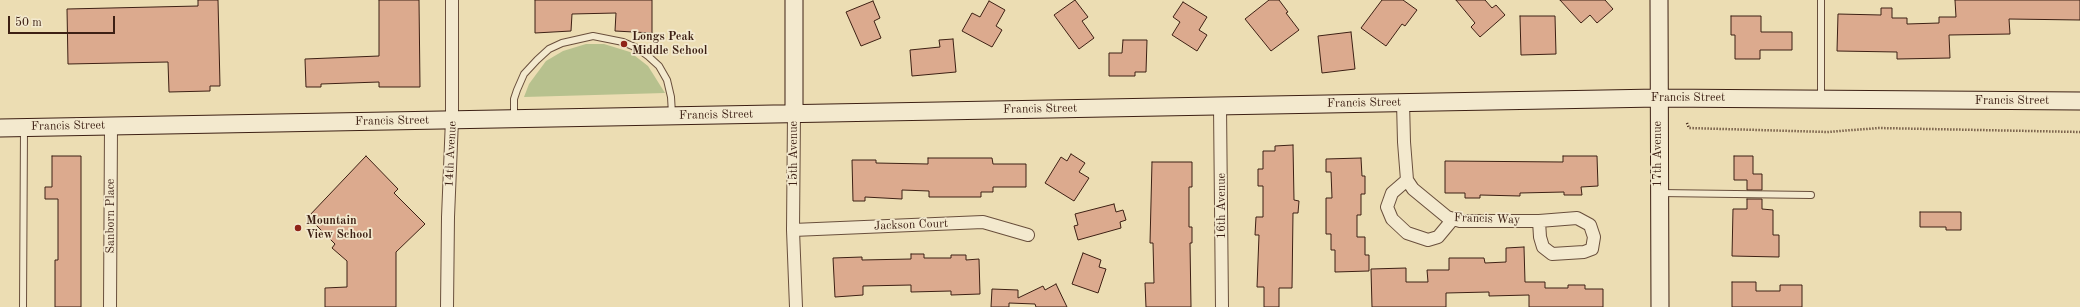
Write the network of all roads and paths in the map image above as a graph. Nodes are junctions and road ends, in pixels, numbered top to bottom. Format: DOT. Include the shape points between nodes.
graph roads {
  1 [pos="452,0"];
  2 [pos="794,0"];
  3 [pos="1659,0"];
  4 [pos="1821,0"];
  5 [pos="1658,98"];
  6 [pos="1821,99"];
  7 [pos="2080,101"];
  8 [pos="1403,102"];
  9 [pos="1220,106"];
  10 [pos="794,113"];
  11 [pos="673,115"];
  12 [pos="514,118"];
  13 [pos="452,119"];
  14 [pos="1687,123"];
  15 [pos="111,126"];
  16 [pos="24,127"];
  17 [pos="0,128"];
  18 [pos="2080,132"];
  19 [pos="1407,180"];
  20 [pos="1658,192"];
  21 [pos="1811,195"];
  22 [pos="1452,219"];
  23 [pos="1540,221"];
  24 [pos="793,230"];
  25 [pos="1028,235"];
  26 [pos="23,307"];
  27 [pos="110,307"];
  28 [pos="447,307"];
  29 [pos="796,307"];
  30 [pos="1222,307"];
  31 [pos="1660,307"];
  1 -- 13 [label="street, 14th Avenue"];
  2 -- 10 [label="street, 15th Avenue"];
  3 -- 5 [label="street, 17th Avenue"];
  4 -- 6 [label="lane"];
  5 -- 6 [label="street, Francis Street"];
  5 -- 8 [label="street, Francis Street"];
  5 -- 20 [label="street, 17th Avenue"];
  6 -- 7 [label="street, Francis Street"];
  8 -- 9 [label="street, Francis Street"];
  8 -- 19 [label="street"];
  9 -- 10 [label="street, Francis Street"];
  9 -- 30 [label="street, 16th Avenue"];
  10 -- 11 [label="street, Francis Street"];
  10 -- 24 [label="street, 15th Avenue"];
  11 -- 12 [label="street, Francis Street"];
  11 -- 12 [label="lane" via="667,80 654,61 624,42 594,36 562,43 549,49 537,60 524,74 517,90 514,99"];
  12 -- 13 [label="street, Francis Street"];
  13 -- 15 [label="street, Francis Street"];
  13 -- 28 [label="street, 14th Avenue"];
  14 -- 18 [label="path" via="1689,128 1827,132 1879,128"];
  15 -- 16 [label="street, Francis Street"];
  15 -- 27 [label="street, Sanborn Place"];
  16 -- 17 [label="street, Francis Street"];
  16 -- 26 [label="lane"];
  19 -- 22 [label="street, Francis Way" via="1413,189"];
  19 -- 22 [label="street" via="1392,193 1386,208 1392,219 1407,233 1428,240 1438,237"];
  20 -- 21 [label="lane"];
  20 -- 31 [label="street, 17th Avenue"];
  22 -- 23 [label="street, Francis Way"];
  23 -- 23 [label="street, Francis Way" via="1577,218 1590,225 1594,237 1592,249 1552,254 1543,247"];
  24 -- 25 [label="street, Jackson Court" via="983,222"];
  24 -- 29 [label="street, 15th Avenue"];
}
